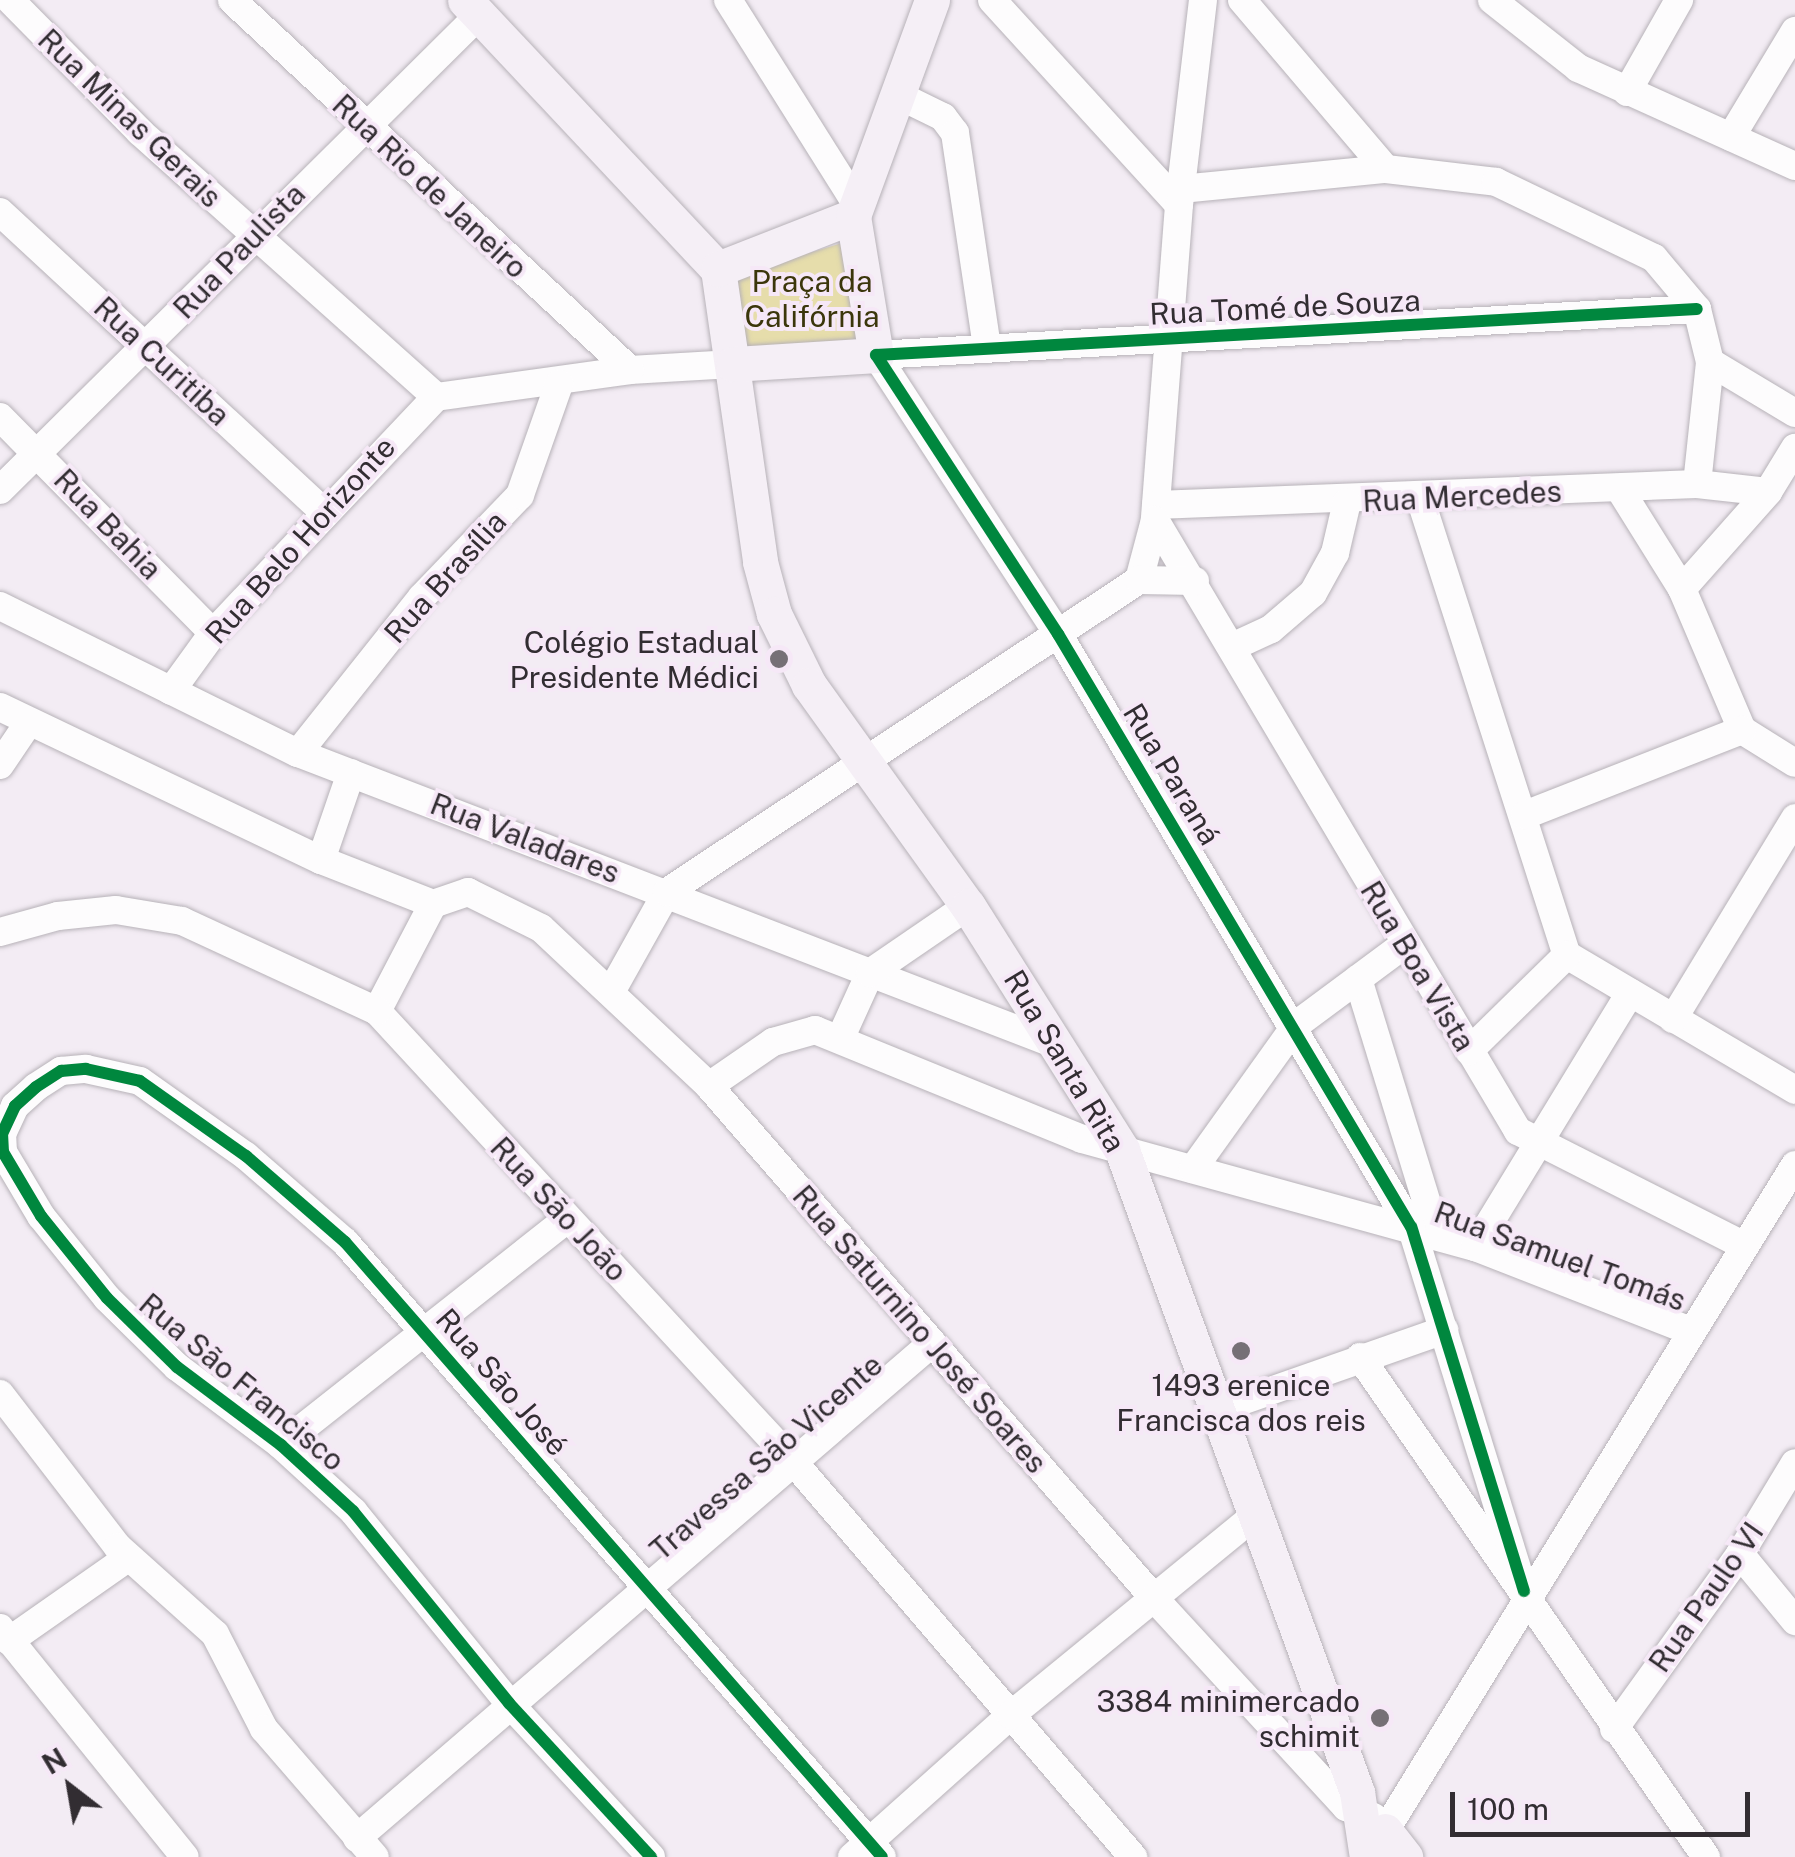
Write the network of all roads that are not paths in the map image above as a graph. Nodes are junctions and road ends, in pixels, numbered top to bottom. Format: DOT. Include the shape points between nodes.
graph roads {
  1 [pos="10,0"];
  2 [pos="232,0"];
  3 [pos="728,0"];
  4 [pos="932,0"];
  5 [pos="992,0"];
  6 [pos="1203,0"];
  7 [pos="1242,0"];
  8 [pos="1679,0"];
  9 [pos="1499,3"];
  10 [pos="473,7"];
  11 [pos="1795,31"];
  12 [pos="1627,92"];
  13 [pos="898,95"];
  14 [pos="362,125"];
  15 [pos="1731,137"];
  16 [pos="1795,166"];
  17 [pos="1386,170"];
  18 [pos="1180,197"];
  19 [pos="854,210"];
  20 [pos="0,212"];
  21 [pos="251,234"];
  22 [pos="718,270"];
  23 [pos="1697,309"];
  24 [pos="1169,338"];
  25 [pos="148,346"];
  26 [pos="988,348"];
  27 [pos="876,355"];
  28 [pos="1710,362"];
  29 [pos="733,364"];
  30 [pos="630,370"];
  31 [pos="560,384"];
  32 [pos="436,396"];
  33 [pos="1795,413"];
  34 [pos="0,416"];
  35 [pos="1795,448"];
  36 [pos="36,450"];
  37 [pos="1697,484"];
  38 [pos="1619,488"];
  39 [pos="0,490"];
  40 [pos="1768,492"];
  41 [pos="1420,498"];
  42 [pos="1347,502"];
  43 [pos="323,511"];
  44 [pos="1156,513"];
  45 [pos="1139,580"];
  46 [pos="1195,581"];
  47 [pos="1682,590"];
  48 [pos="0,606"];
  49 [pos="213,633"];
  50 [pos="1058,634"];
  51 [pos="1232,646"];
  52 [pos="172,691"];
  53 [pos="0,707"];
  54 [pos="27,724"];
  55 [pos="1742,730"];
  56 [pos="298,753"];
  57 [pos="862,758"];
  58 [pos="1795,763"];
  59 [pos="0,765"];
  60 [pos="352,773"];
  61 [pos="1525,815"];
  62 [pos="1795,818"];
  63 [pos="321,860"];
  64 [pos="667,892"];
  65 [pos="433,904"];
  66 [pos="968,906"];
  67 [pos="0,932"];
  68 [pos="1404,944"];
  69 [pos="1566,955"];
  70 [pos="870,973"];
  71 [pos="1358,979"];
  72 [pos="611,992"];
  73 [pos="1630,993"];
  74 [pos="377,1010"];
  75 [pos="1673,1019"];
  76 [pos="1296,1025"];
  77 [pos="842,1037"];
  78 [pos="1060,1046"];
  79 [pos="1468,1051"];
  80 [pos="709,1086"];
  81 [pos="1795,1090"];
  82 [pos="15,1106"];
  83 [pos="1538,1147"];
  84 [pos="1122,1150"];
  85 [pos="1795,1165"];
  86 [pos="1193,1169"];
  87 [pos="567,1219"];
  88 [pos="1424,1231"];
  89 [pos="1743,1245"];
  90 [pos="1475,1247"];
  91 [pos="1444,1330"];
  92 [pos="425,1331"];
  93 [pos="1690,1331"];
  94 [pos="932,1343"];
  95 [pos="1360,1358"];
  96 [pos="0,1394"];
  97 [pos="1216,1410"];
  98 [pos="281,1445"];
  99 [pos="1795,1462"];
  100 [pos="797,1466"];
  101 [pos="1257,1514"];
  102 [pos="1740,1554"];
  103 [pos="129,1557"];
  104 [pos="649,1593"];
  105 [pos="1527,1596"];
  106 [pos="1153,1597"];
  107 [pos="1795,1621"];
  108 [pos="4,1634"];
  109 [pos="510,1702"];
  110 [pos="1011,1715"];
  111 [pos="1614,1729"];
  112 [pos="1374,1833"];
  113 [pos="366,1847"];
  114 [pos="868,1852"];
  115 [pos="185,1857"];
  116 [pos="651,1857"];
  117 [pos="1133,1857"];
  118 [pos="1706,1857"];
  1 -- 21 [label="street, Rua Minas Gerais"];
  2 -- 14 [label="street, Rua Rio de Janeiro"];
  3 -- 19 [label="street"];
  4 -- 13 [label="main road"];
  5 -- 18 [label="street"];
  6 -- 18 [label="street"];
  7 -- 17 [label="street"];
  8 -- 12 [label="street"];
  9 -- 12 [label="street" via="1578,68"];
  10 -- 14 [label="street, Rua Paulista"];
  10 -- 22 [label="main road"];
  11 -- 15 [label="street"];
  12 -- 15 [label="street"];
  13 -- 19 [label="main road"];
  13 -- 26 [label="street" via="942,117 955,133"];
  14 -- 21 [label="street, Rua Paulista"];
  14 -- 30 [label="street, Rua Rio de Janeiro"];
  15 -- 16 [label="street"];
  17 -- 18 [label="street"];
  17 -- 23 [label="street" via="1496,182 1654,258"];
  18 -- 24 [label="street"];
  19 -- 22 [label="main road"];
  19 -- 27 [label="main road"];
  20 -- 25 [label="street, Rua Curitiba"];
  21 -- 25 [label="street, Rua Paulista"];
  21 -- 32 [label="street"];
  22 -- 29 [label="main road, Rua Santa Rita"];
  23 -- 24 [label="street, Rua Tomé de Souza"];
  23 -- 28 [label="street"];
  24 -- 26 [label="street, Rua Tomé de Souza"];
  24 -- 44 [label="street"];
  25 -- 36 [label="street, Rua Paulista"];
  25 -- 43 [label="street, Rua Curitiba"];
  26 -- 27 [label="street, Rua Tomé de Souza"];
  27 -- 29 [label="main road, Rua Tomé de Souza"];
  27 -- 50 [label="street, Rua Paraná"];
  28 -- 33 [label="street"];
  28 -- 37 [label="street"];
  29 -- 30 [label="street, Rua Tomé de Souza"];
  29 -- 57 [label="main road, Rua Santa Rita" via="760,562 774,614 809,685"];
  30 -- 31 [label="street"];
  31 -- 32 [label="street"];
  31 -- 56 [label="street, Rua Brasília" via="520,494 422,597"];
  32 -- 43 [label="street, Rua Belo Horizonte"];
  34 -- 36 [label="street, Rua Bahia"];
  35 -- 40 [label="street"];
  36 -- 39 [label="street, Rua Paulista"];
  36 -- 49 [label="street, Rua Bahia"];
  37 -- 38 [label="street, Rua Mercedes"];
  37 -- 40 [label="street, Rua Mercedes"];
  38 -- 41 [label="street, Rua Mercedes"];
  38 -- 47 [label="street"];
  40 -- 47 [label="street"];
  41 -- 42 [label="street, Rua Mercedes"];
  41 -- 61 [label="street"];
  42 -- 44 [label="street, Rua Mercedes"];
  42 -- 51 [label="street" via="1336,552 1313,593 1271,630"];
  43 -- 49 [label="street, Rua Belo Horizonte"];
  44 -- 45 [label="street"];
  44 -- 46 [label="street, Rua Boa Vista"];
  45 -- 46 [label="street"];
  45 -- 50 [label="street"];
  46 -- 51 [label="street, Rua Boa Vista"];
  47 -- 55 [label="street"];
  48 -- 52 [label="street, Rua Valadares"];
  49 -- 52 [label="street, Rua Belo Horizonte"];
  50 -- 57 [label="street"];
  50 -- 76 [label="street, Rua Paraná"];
  51 -- 68 [label="street, Rua Boa Vista"];
  52 -- 56 [label="street, Rua Valadares"];
  53 -- 54 [label="street"];
  54 -- 59 [label="street"];
  54 -- 63 [label="street"];
  55 -- 58 [label="street"];
  55 -- 61 [label="street"];
  56 -- 60 [label="street, Rua Valadares"];
  57 -- 64 [label="street"];
  57 -- 66 [label="main road, Rua Santa Rita"];
  60 -- 63 [label="street"];
  60 -- 64 [label="street, Rua Valadares"];
  61 -- 69 [label="street"];
  62 -- 75 [label="street"];
  63 -- 65 [label="street"];
  64 -- 70 [label="street, Rua Valadares"];
  64 -- 72 [label="street"];
  65 -- 72 [label="street, Rua Saturnino José Soares" via="468,892 507,909 562,943"];
  65 -- 74 [label="street"];
  66 -- 70 [label="street"];
  66 -- 78 [label="main road, Rua Santa Rita"];
  67 -- 74 [label="street" via="116,910 182,921"];
  68 -- 71 [label="street"];
  68 -- 79 [label="street, Rua Boa Vista"];
  69 -- 73 [label="street"];
  69 -- 79 [label="street"];
  70 -- 77 [label="street"];
  70 -- 78 [label="street, Rua Valadares"];
  71 -- 76 [label="street"];
  71 -- 88 [label="street"];
  72 -- 80 [label="street, Rua Saturnino José Soares"];
  73 -- 75 [label="street"];
  73 -- 83 [label="street"];
  74 -- 87 [label="street, Rua São João"];
  75 -- 81 [label="street"];
  76 -- 86 [label="street"];
  76 -- 88 [label="street, Rua Paraná"];
  77 -- 80 [label="street, Rua Samuel Tomás" via="794,1032"];
  77 -- 84 [label="street, Rua Samuel Tomás" via="944,1086"];
  78 -- 84 [label="main road, Rua Santa Rita"];
  79 -- 83 [label="street, Rua Boa Vista" via="1518,1132"];
  80 -- 94 [label="street, Rua Saturnino José Soares"];
  82 -- 92 [label="street, Rua São José" via="61,1072 86,1069 140,1081 177,1102 295,1198"];
  82 -- 98 [label="street, Rua São Francisco" via="2,1134 3,1152 42,1216 144,1336"];
  83 -- 89 [label="street, Rua Boa Vista"];
  83 -- 90 [label="street"];
  84 -- 86 [label="street, Rua Samuel Tomás"];
  84 -- 97 [label="main road, Rua Santa Rita"];
  85 -- 89 [label="street"];
  86 -- 88 [label="street, Rua Samuel Tomás"];
  87 -- 92 [label="street"];
  87 -- 100 [label="street, Rua São João"];
  88 -- 90 [label="street, Rua Samuel Tomás"];
  88 -- 91 [label="street"];
  89 -- 93 [label="street"];
  90 -- 93 [label="street, Rua Samuel Tomás"];
  91 -- 95 [label="street"];
  91 -- 105 [label="street"];
  92 -- 98 [label="street"];
  92 -- 104 [label="street, Rua São José"];
  93 -- 105 [label="street"];
  94 -- 100 [label="street, Travessa São Vicente"];
  94 -- 106 [label="street, Rua Saturnino José Soares"];
  95 -- 97 [label="street"];
  95 -- 105 [label="street"];
  96 -- 103 [label="street"];
  97 -- 101 [label="main road, Rua Santa Rita"];
  98 -- 109 [label="street, Rua São Francisco" via="353,1511"];
  99 -- 102 [label="street, Rua Paulo VI"];
  100 -- 104 [label="street, Travessa São Vicente"];
  100 -- 110 [label="street, Rua São João"];
  101 -- 106 [label="street"];
  101 -- 112 [label="main road, Rua Santa Rita"];
  102 -- 107 [label="street"];
  102 -- 111 [label="street, Rua Paulo VI"];
  103 -- 108 [label="street"];
  103 -- 113 [label="street" via="216,1634 264,1730"];
  104 -- 109 [label="street, Travessa São Vicente"];
  104 -- 114 [label="street, Rua São José"];
  105 -- 111 [label="street"];
  105 -- 112 [label="street"];
  106 -- 110 [label="street"];
  106 -- 112 [label="street, Rua Saturnino José Soares"];
  108 -- 115 [label="street"];
  109 -- 113 [label="street, Travessa São Vicente"];
  109 -- 116 [label="street, Rua São Francisco"];
  110 -- 114 [label="street"];
  110 -- 117 [label="street, Rua São João"];
  111 -- 118 [label="street"];
}
